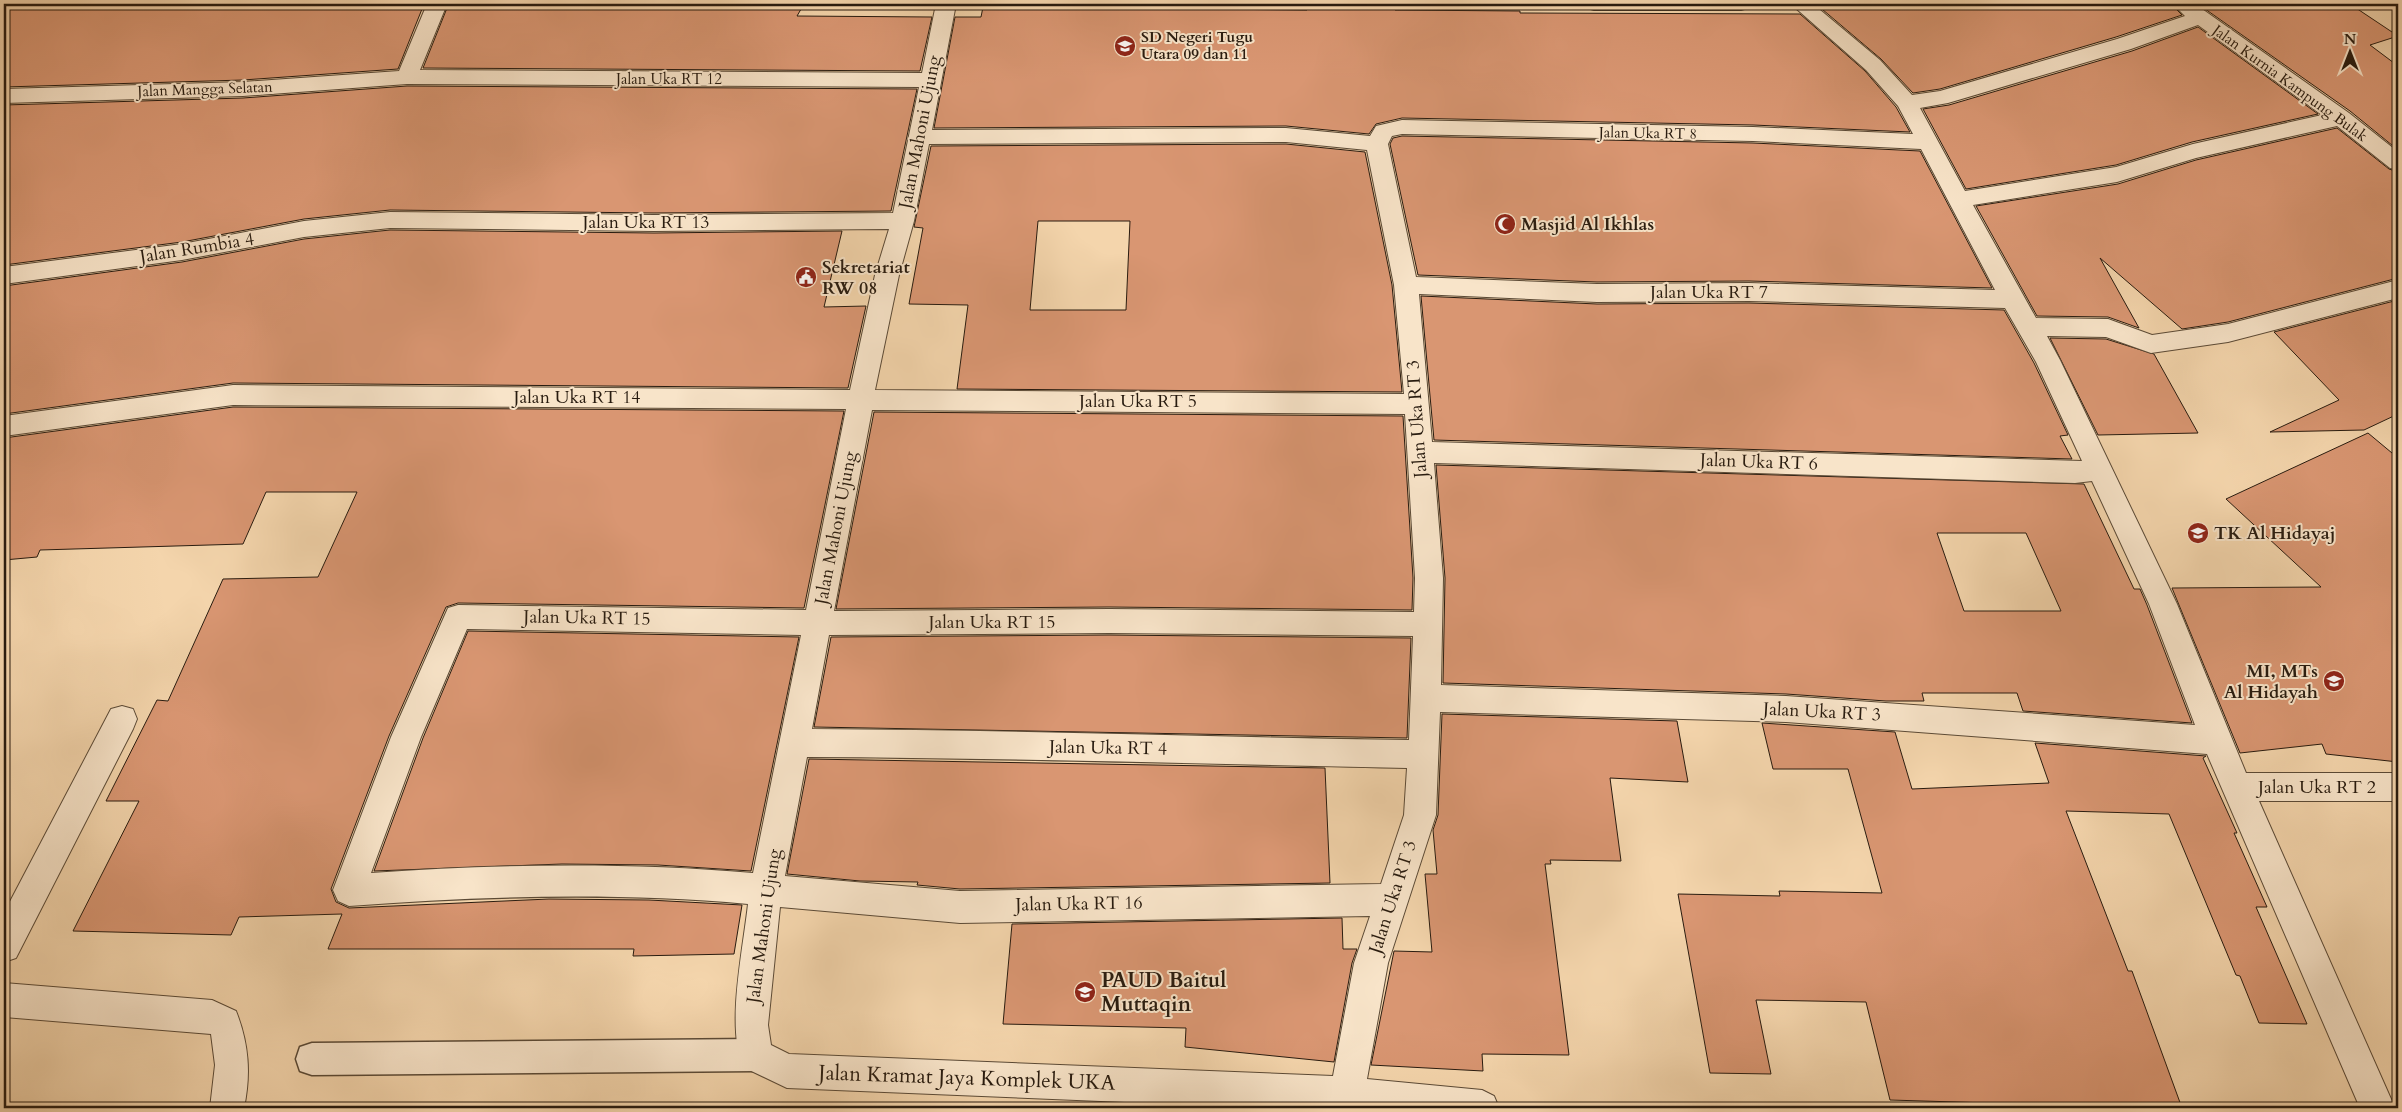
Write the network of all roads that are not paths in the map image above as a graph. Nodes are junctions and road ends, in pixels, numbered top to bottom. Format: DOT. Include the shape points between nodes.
graph roads {
  1 [pos="437,4"];
  2 [pos="946,4"];
  3 [pos="1594,4"];
  4 [pos="1741,4"];
  5 [pos="1800,4"];
  6 [pos="2182,4"];
  7 [pos="2201,17"];
  8 [pos="407,77"];
  9 [pos="930,80"];
  10 [pos="4,96"];
  11 [pos="1907,103"];
  12 [pos="2341,118"];
  13 [pos="921,136"];
  14 [pos="1926,142"];
  15 [pos="1377,144"];
  16 [pos="2398,163"];
  17 [pos="1958,200"];
  18 [pos="390,220"];
  19 [pos="903,221"];
  20 [pos="4,275"];
  21 [pos="1406,285"];
  22 [pos="2398,289"];
  23 [pos="2012,299"];
  24 [pos="2028,327"];
  25 [pos="861,399"];
  26 [pos="1415,404"];
  27 [pos="4,426"];
  28 [pos="1419,452"];
  29 [pos="2099,470"];
  30 [pos="817,623"];
  31 [pos="1428,624"];
  32 [pos="1426,698"];
  33 [pos="122,719"];
  34 [pos="2216,741"];
  35 [pos="793,743"];
  36 [pos="1423,754"];
  37 [pos="2236,787"];
  38 [pos="2398,787"];
  39 [pos="766,891"];
  40 [pos="1392,900"];
  41 [pos="4,946"];
  42 [pos="4,1000"];
  43 [pos="754,1055"];
  44 [pos="312,1059"];
  45 [pos="1347,1094"];
  46 [pos="226,1108"];
  47 [pos="1482,1108"];
  48 [pos="2378,1108"];
  1 -- 8 [label="street"];
  2 -- 9 [label="street, Jalan Mahoni Ujung"];
  3 -- 4 [label="street"];
  5 -- 11 [label="street" via="1873,65"];
  6 -- 7 [label="street, Jalan Kurnia Kampung Bulak"];
  7 -- 11 [label="street" via="2124,44 1941,98"];
  7 -- 12 [label="street, Jalan Kurnia Kampung Bulak"];
  8 -- 9 [label="street, Jalan Uka RT 12"];
  8 -- 10 [label="street, Jalan Mangga Selatan" via="243,89"];
  9 -- 13 [label="street, Jalan Mahoni Ujung"];
  11 -- 14 [label="street"];
  12 -- 16 [label="street, Jalan Kurnia Kampung Bulak"];
  12 -- 17 [label="street" via="2193,151 2117,174"];
  13 -- 15 [label="street" via="1286,135"];
  13 -- 19 [label="street, Jalan Mahoni Ujung"];
  14 -- 15 [label="street, Jalan Uka RT 8" via="1753,134 1402,127 1384,131"];
  14 -- 17 [label="street"];
  15 -- 21 [label="street, Jalan Uka RT 3"];
  17 -- 23 [label="street"];
  18 -- 19 [label="street, Jalan Uka RT 13"];
  18 -- 20 [label="street, Jalan Rumbia 4" via="304,229 182,252"];
  19 -- 25 [label="street, Jalan Mahoni Ujung"];
  21 -- 23 [label="street, Jalan Uka RT 7" via="1597,292 1749,292"];
  21 -- 26 [label="street, Jalan Uka RT 3"];
  22 -- 24 [label="street" via="2228,333 2151,344 2108,328"];
  23 -- 24 [label="street"];
  24 -- 29 [label="street" via="2048,360"];
  25 -- 26 [label="street, Jalan Uka RT 5"];
  25 -- 27 [label="street, Jalan Uka RT 14" via="233,395"];
  25 -- 30 [label="street, Jalan Mahoni Ujung"];
  26 -- 28 [label="street, Jalan Uka RT 3"];
  28 -- 29 [label="street, Jalan Uka RT 6" via="2075,472"];
  28 -- 31 [label="street, Jalan Uka RT 3" via="1429,578"];
  29 -- 34 [label="street" via="2163,604"];
  30 -- 31 [label="street, Jalan Uka RT 15"];
  30 -- 35 [label="street, Jalan Mahoni Ujung"];
  30 -- 39 [label="street, Jalan Uka RT 15" via="458,617 406,737 349,890 531,882 675,882"];
  31 -- 32 [label="street, Jalan Uka RT 3"];
  32 -- 34 [label="street, Jalan Uka RT 3" via="1786,709"];
  32 -- 36 [label="street, Jalan Uka RT 3"];
  33 -- 41 [label="street"];
  34 -- 37 [label="street"];
  35 -- 36 [label="street, Jalan Uka RT 4"];
  35 -- 39 [label="street, Jalan Mahoni Ujung"];
  36 -- 40 [label="street, Jalan Uka RT 3" via="1420,815"];
  37 -- 38 [label="street, Jalan Uka RT 2"];
  37 -- 48 [label="street"];
  39 -- 40 [label="street, Jalan Uka RT 16" via="960,907"];
  39 -- 43 [label="street, Jalan Mahoni Ujung" via="751,1025"];
  40 -- 45 [label="street, Jalan Uka RT 3" via="1371,963"];
  42 -- 46 [label="street" via="212,1017 224,1023 229,1038 233,1077"];
  43 -- 44 [label="lane"];
  43 -- 45 [label="street, Jalan Kramat Jaya Komplek UKA" via="787,1071"];
  45 -- 47 [label="street, Jalan Kramat Jaya Komplek UKA"];
}
